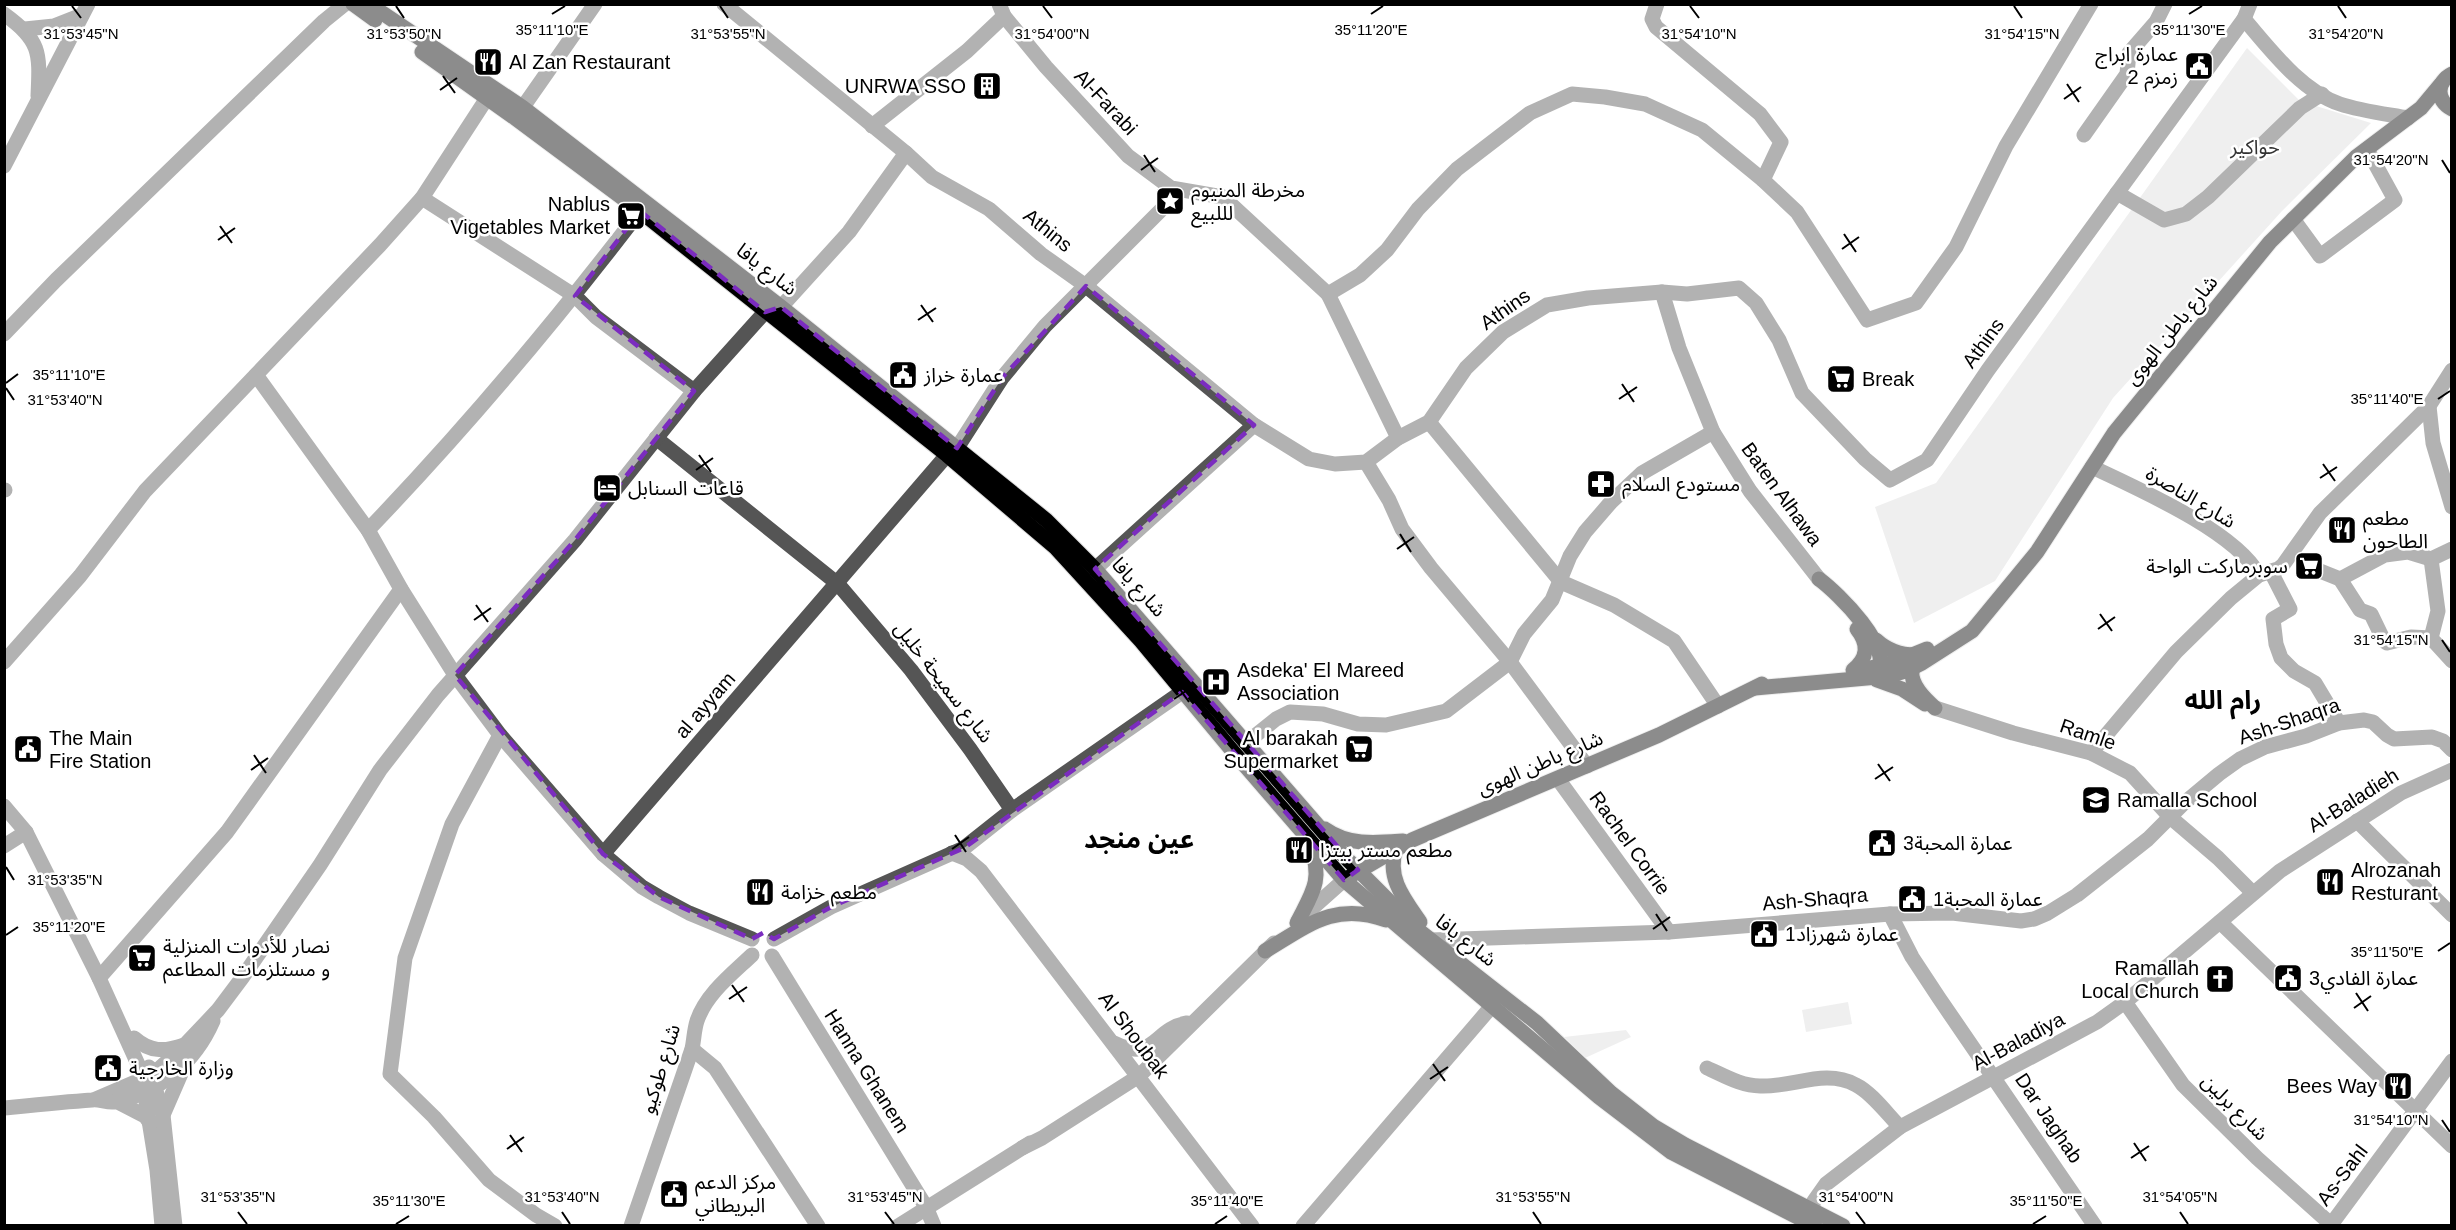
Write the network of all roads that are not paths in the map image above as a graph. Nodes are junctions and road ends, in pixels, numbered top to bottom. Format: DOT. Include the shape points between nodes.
graph roads {
  1 [pos="345,4"];
  2 [pos="353,4"];
  3 [pos="369,4"];
  4 [pos="595,4"];
  5 [pos="724,4"];
  6 [pos="1657,4"];
  7 [pos="2091,4"];
  8 [pos="2165,4"];
  9 [pos="2250,4"];
  10 [pos="85,10"];
  11 [pos="1002,10"];
  12 [pos="4,14"];
  13 [pos="2244,20"];
  14 [pos="25,29"];
  15 [pos="2446,79"];
  16 [pos="2322,94"];
  17 [pos="487,98"];
  18 [pos="37,102"];
  19 [pos="2421,108"];
  20 [pos="2450,109"];
  21 [pos="519,113"];
  22 [pos="2408,118"];
  23 [pos="872,126"];
  24 [pos="2084,135"];
  25 [pos="2367,149"];
  26 [pos="906,153"];
  27 [pos="4,165"];
  28 [pos="1763,180"];
  29 [pos="1171,188"];
  30 [pos="2117,193"];
  31 [pos="422,198"];
  32 [pos="640,211"];
  33 [pos="2293,219"];
  34 [pos="1086,286"];
  35 [pos="1662,292"];
  36 [pos="1328,294"];
  37 [pos="575,296"];
  38 [pos="782,307"];
  39 [pos="765,312"];
  40 [pos="4,334"];
  41 [pos="2451,370"];
  42 [pos="256,375"];
  43 [pos="694,391"];
  44 [pos="2429,406"];
  45 [pos="1429,422"];
  46 [pos="1254,425"];
  47 [pos="1713,432"];
  48 [pos="2403,433"];
  49 [pos="656,438"];
  50 [pos="1398,438"];
  51 [pos="2433,443"];
  52 [pos="952,452"];
  53 [pos="1366,462"];
  54 [pos="2092,467"];
  55 [pos="2451,507"];
  56 [pos="368,530"];
  57 [pos="2451,549"];
  58 [pos="2431,560"];
  59 [pos="1095,569"];
  60 [pos="2320,571"];
  61 [pos="2265,573"];
  62 [pos="1819,579"];
  63 [pos="2340,579"];
  64 [pos="1561,582"];
  65 [pos="838,584"];
  66 [pos="400,589"];
  67 [pos="1871,636"];
  68 [pos="2431,638"];
  69 [pos="2451,661"];
  70 [pos="4,662"];
  71 [pos="1510,662"];
  72 [pos="1914,662"];
  73 [pos="1881,666"];
  74 [pos="1853,670"];
  75 [pos="455,675"];
  76 [pos="1871,679"];
  77 [pos="1755,688"];
  78 [pos="1182,692"];
  79 [pos="1718,706"];
  80 [pos="1935,708"];
  81 [pos="2339,723"];
  82 [pos="500,735"];
  83 [pos="1246,743"];
  84 [pos="2451,750"];
  85 [pos="2091,753"];
  86 [pos="1587,766"];
  87 [pos="2451,770"];
  88 [pos="1558,779"];
  89 [pos="4,806"];
  90 [pos="1012,810"];
  91 [pos="2170,817"];
  92 [pos="2357,820"];
  93 [pos="1316,823"];
  94 [pos="26,832"];
  95 [pos="976,836"];
  96 [pos="1308,839"];
  97 [pos="1412,840"];
  98 [pos="4,846"];
  99 [pos="1396,849"];
  100 [pos="952,853"];
  101 [pos="603,854"];
  102 [pos="1358,870"];
  103 [pos="981,871"];
  104 [pos="1344,880"];
  105 [pos="2253,894"];
  106 [pos="1890,914"];
  107 [pos="2451,915"];
  108 [pos="1297,922"];
  109 [pos="2220,922"];
  110 [pos="1396,924"];
  111 [pos="1669,932"];
  112 [pos="752,939"];
  113 [pos="774,939"];
  114 [pos="1431,940"];
  115 [pos="1265,951"];
  116 [pos="752,955"];
  117 [pos="772,957"];
  118 [pos="99,978"];
  119 [pos="2125,1002"];
  120 [pos="1492,1006"];
  121 [pos="1207,1007"];
  122 [pos="218,1010"];
  123 [pos="1187,1023"];
  124 [pos="134,1038"];
  125 [pos="187,1043"];
  126 [pos="1114,1043"];
  127 [pos="1167,1048"];
  128 [pos="692,1050"];
  129 [pos="134,1056"];
  130 [pos="188,1061"];
  131 [pos="2451,1061"];
  132 [pos="1707,1068"];
  133 [pos="1136,1072"];
  134 [pos="1996,1078"];
  135 [pos="149,1084"];
  136 [pos="115,1096"];
  137 [pos="1105,1099"];
  138 [pos="1157,1099"];
  139 [pos="4,1108"];
  140 [pos="2416,1112"];
  141 [pos="157,1119"];
  142 [pos="1900,1127"];
  143 [pos="2451,1146"];
  144 [pos="1022,1148"];
  145 [pos="926,1207"];
  146 [pos="634,1215"];
  147 [pos="1810,1221"];
  148 [pos="2332,1225"];
  149 [pos="162,1226"];
  150 [pos="175,1226"];
  151 [pos="555,1226"];
  152 [pos="618,1226"];
  153 [pos="643,1226"];
  154 [pos="818,1226"];
  155 [pos="898,1226"];
  156 [pos="934,1226"];
  157 [pos="1252,1226"];
  158 [pos="1303,1226"];
  159 [pos="1843,1226"];
  160 [pos="2095,1226"];
  1 -- 40 [label="street"];
  2 -- 17 [label="main road, شارع يافا"];
  3 -- 21 [label="main road, شارع يافا"];
  4 -- 21 [label="street"];
  5 -- 23 [label="street, Athins"];
  6 -- 28 [label="street" via="1653,19 1656,27 1761,114 1780,142"];
  7 -- 28 [label="street" via="2006,146 1956,247 1916,303 1867,320 1797,212"];
  8 -- 24 [label="street" via="2156,22 2129,53 2127,74"];
  9 -- 13 [label="street, Athins"];
  10 -- 14 [label="street" via="54,26"];
  10 -- 18 [label="street"];
  11 -- 23 [label="street" via="967,51"];
  11 -- 29 [label="street, Al-Farabi" via="1046,67 1128,156"];
  12 -- 14 [label="street"];
  13 -- 16 [label="street" via="2297,78"];
  13 -- 30 [label="street, Athins"];
  14 -- 18 [label="street" via="37,47"];
  15 -- 19 [label="main road, شارع باطن الهوى"];
  15 -- 20 [label="main road" via="2440,97"];
  16 -- 22 [label="street" via="2339,104"];
  16 -- 30 [label="street" via="2300,108 2186,214 2164,220"];
  17 -- 21 [label="main road, شارع يافا"];
  17 -- 31 [label="street"];
  18 -- 27 [label="street"];
  19 -- 20 [label="main road"];
  19 -- 22 [label="main road, شارع باطن الهوى"];
  21 -- 32 [label="main road, شارع يافا"];
  21 -- 38 [label="main road, شارع يافا"];
  22 -- 25 [label="main road, شارع باطن الهوى"];
  23 -- 26 [label="street, Athins"];
  25 -- 33 [label="main road, شارع باطن الهوى"];
  25 -- 33 [label="street" via="2395,200 2320,256"];
  26 -- 34 [label="street, Athins" via="932,177 989,209"];
  26 -- 38 [label="street" via="849,232"];
  28 -- 36 [label="street" via="1692,125 1645,104 1572,94 1530,113 1457,169 1418,209 1387,250 1360,275"];
  29 -- 34 [label="street, al ayyam" via="1165,206"];
  29 -- 36 [label="street" via="1223,197"];
  30 -- 35 [label="street, Athins" via="1927,460 1890,480 1802,393 1779,340 1756,303 1739,288 1687,294"];
  31 -- 37 [label="street"];
  31 -- 42 [label="street"];
  32 -- 37 [label="street"];
  32 -- 39 [label="main road, شارع يافا"];
  33 -- 54 [label="main road, شارع باطن الهوى" via="2114,433"];
  34 -- 46 [label="street, Athins"];
  34 -- 52 [label="street, al ayyam" via="1045,326 1002,378"];
  35 -- 45 [label="street, Athins" via="1547,305 1503,332 1466,368"];
  35 -- 47 [label="street, Baten Alhawa" via="1679,348"];
  36 -- 50 [label="street"];
  37 -- 43 [label="street"];
  37 -- 56 [label="street" via="472,417"];
  38 -- 39 [label="street"];
  38 -- 52 [label="main road, شارع يافا"];
  39 -- 43 [label="street"];
  39 -- 52 [label="main road, شارع يافا"];
  41 -- 44 [label="street"];
  42 -- 56 [label="street"];
  42 -- 70 [label="street" via="145,491 80,576"];
  43 -- 49 [label="street"];
  44 -- 48 [label="street"];
  44 -- 51 [label="street"];
  45 -- 50 [label="street, Athins"];
  45 -- 64 [label="street"];
  46 -- 53 [label="street, Athins" via="1309,459 1335,464"];
  46 -- 59 [label="street"];
  47 -- 62 [label="street, Baten Alhawa" via="1750,491"];
  47 -- 64 [label="street" via="1642,473 1611,502 1585,532 1570,556"];
  48 -- 51 [label="street" via="2422,435"];
  48 -- 61 [label="street" via="2331,501 2283,565"];
  49 -- 65 [label="street, شارع سميحة خليل"];
  49 -- 75 [label="street" via="575,540"];
  50 -- 53 [label="street, Athins"];
  51 -- 55 [label="street"];
  52 -- 59 [label="main road, شارع يافا" via="1046,520"];
  52 -- 65 [label="street, al ayyam"];
  52 -- 78 [label="main road, شارع يافا" via="1055,547"];
  53 -- 71 [label="street" via="1416,549"];
  54 -- 61 [label="street, شارع الناصرة" via="2162,500 2218,536"];
  54 -- 72 [label="main road, شارع باطن الهوى" via="2037,552 1989,611 1964,637"];
  56 -- 66 [label="street"];
  57 -- 58 [label="street"];
  58 -- 63 [label="street" via="2408,552 2385,555"];
  58 -- 68 [label="street" via="2438,611"];
  59 -- 83 [label="main road, شارع يافا"];
  60 -- 63 [label="street"];
  61 -- 81 [label="street, شارع الناصرة" via="2290,609 2273,619 2278,651 2284,663 2315,683"];
  61 -- 85 [label="street" via="2231,598 2176,651"];
  62 -- 67 [label="main road" via="1835,591"];
  62 -- 74 [label="main road" via="1866,644 1863,660"];
  63 -- 68 [label="street" via="2360,610 2371,614 2387,643 2410,637"];
  64 -- 71 [label="street" via="1552,600 1524,634"];
  64 -- 79 [label="street" via="1614,605 1674,641"];
  65 -- 90 [label="street, شارع سميحة خليل" via="911,670"];
  65 -- 101 [label="street, al ayyam"];
  66 -- 75 [label="street"];
  66 -- 118 [label="street" via="227,832"];
  67 -- 72 [label="main road"];
  67 -- 73 [label="main road" via="1880,649"];
  68 -- 69 [label="street"];
  71 -- 83 [label="street" via="1446,711 1386,725 1290,712"];
  71 -- 86 [label="street"];
  72 -- 73 [label="main road"];
  72 -- 76 [label="main road"];
  72 -- 80 [label="main road" via="1912,676"];
  73 -- 74 [label="main road"];
  73 -- 76 [label="main road"];
  74 -- 77 [label="main road" via="1774,679"];
  75 -- 82 [label="street"];
  75 -- 122 [label="street" via="380,770 321,865"];
  76 -- 77 [label="main road"];
  76 -- 80 [label="main road" via="1896,686"];
  77 -- 79 [label="main road, شارع باطن الهوى"];
  78 -- 90 [label="street"];
  78 -- 96 [label="main road, شارع يافا"];
  79 -- 86 [label="main road, شارع باطن الهوى"];
  80 -- 85 [label="street, Ramle"];
  81 -- 84 [label="street, Ash-Shaqra" via="2373,722 2394,738 2432,737"];
  81 -- 91 [label="street, Ash-Shaqra" via="2240,759"];
  82 -- 101 [label="street"];
  82 -- 151 [label="street" via="452,824 405,957 390,1074 489,1180"];
  83 -- 93 [label="main road, شارع يافا"];
  85 -- 91 [label="street, Ramle" via="2130,773"];
  86 -- 88 [label="main road, شارع باطن الهوى"];
  87 -- 92 [label="street, Al-Baladieh" via="2401,793"];
  88 -- 97 [label="main road, شارع باطن الهوى"];
  88 -- 111 [label="street, Rachel Corrie"];
  89 -- 94 [label="street"];
  90 -- 95 [label="street"];
  91 -- 105 [label="street, Ramle"];
  91 -- 106 [label="street, Ash-Shaqra" via="2077,895 2034,919 1952,913"];
  92 -- 105 [label="street, Al-Baladieh" via="2280,871"];
  92 -- 107 [label="street"];
  93 -- 97 [label="main road" via="1354,842"];
  93 -- 102 [label="main road, شارع يافا"];
  94 -- 98 [label="street"];
  94 -- 118 [label="street"];
  95 -- 100 [label="street"];
  95 -- 103 [label="street, Al Shoubak" via="975,857"];
  96 -- 104 [label="main road, شارع يافا"];
  96 -- 108 [label="main road" via="1318,874"];
  97 -- 99 [label="main road, شارع باطن الهوى"];
  99 -- 102 [label="main road, شارع باطن الهوى"];
  99 -- 114 [label="main road" via="1391,869 1394,878"];
  100 -- 103 [label="street, Al Shoubak"];
  100 -- 113 [label="street" via="831,907"];
  101 -- 112 [label="street" via="659,897"];
  102 -- 104 [label="main road, شارع باطن الهوى"];
  102 -- 114 [label="main road, شارع يافا"];
  103 -- 126 [label="street, Al Shoubak"];
  104 -- 108 [label="street"];
  104 -- 110 [label="main road, شارع يافا"];
  105 -- 109 [label="street, Al-Baladiya"];
  106 -- 111 [label="street, Ash-Shaqra"];
  106 -- 134 [label="street, Dar Jaghab" via="1912,957"];
  108 -- 115 [label="street"];
  109 -- 119 [label="street, Al-Baladiya"];
  109 -- 140 [label="street"];
  110 -- 115 [label="main road" via="1360,913 1336,914 1323,917"];
  110 -- 120 [label="main road, شارع يافا"];
  111 -- 114 [label="street, Ash-Shaqra"];
  112 -- 113 [label="street" via="763,933"];
  112 -- 116 [label="street"];
  113 -- 117 [label="street"];
  114 -- 147 [label="main road, شارع يافا" via="1537,1023 1611,1093 1653,1126"];
  115 -- 121 [label="street"];
  116 -- 117 [label="street" via="764,961"];
  116 -- 128 [label="street, شارع طوكيو" via="704,1005"];
  117 -- 145 [label="street, Hanna Ghanem"];
  118 -- 124 [label="street"];
  118 -- 129 [label="street"];
  119 -- 134 [label="street, Al-Baladiya" via="2097,1022"];
  119 -- 148 [label="street, شارع برلين" via="2183,1085"];
  120 -- 147 [label="main road, شارع يافا" via="1671,1152"];
  120 -- 158 [label="street"];
  121 -- 123 [label="street"];
  121 -- 127 [label="street"];
  122 -- 125 [label="street"];
  122 -- 130 [label="street" via="204,1041"];
  123 -- 126 [label="street" via="1175,1025 1145,1049 1128,1050"];
  123 -- 133 [label="street"];
  124 -- 125 [label="street" via="147,1048 160,1051"];
  124 -- 135 [label="street"];
  125 -- 135 [label="street"];
  126 -- 133 [label="street, Al Shoubak"];
  127 -- 133 [label="street"];
  127 -- 138 [label="street" via="1153,1083"];
  128 -- 146 [label="street, شارع طوكيو"];
  128 -- 154 [label="street" via="715,1068"];
  129 -- 135 [label="street"];
  129 -- 136 [label="street"];
  130 -- 135 [label="street"];
  130 -- 141 [label="street"];
  131 -- 140 [label="street, As-Sahl"];
  132 -- 142 [label="street" via="1741,1083 1759,1086 1808,1079 1846,1081 1858,1085"];
  133 -- 137 [label="street"];
  133 -- 138 [label="street, Al Shoubak"];
  133 -- 144 [label="street"];
  134 -- 142 [label="street, Al-Baladiya"];
  134 -- 160 [label="street, Dar Jaghab"];
  135 -- 136 [label="street"];
  135 -- 141 [label="street"];
  136 -- 139 [label="street"];
  136 -- 141 [label="street" via="145,1116"];
  137 -- 138 [label="street" via="1124,1094"];
  137 -- 144 [label="street"];
  138 -- 157 [label="street, Al Shoubak"];
  140 -- 143 [label="street"];
  140 -- 148 [label="street, As-Sahl"];
  141 -- 149 [label="street"];
  141 -- 150 [label="street"];
  142 -- 147 [label="street, Al-Baladiya" via="1826,1184 1814,1201"];
  144 -- 145 [label="street"];
  145 -- 155 [label="street"];
  145 -- 156 [label="street, Hanna Ghanem"];
  146 -- 152 [label="street"];
  146 -- 153 [label="street"];
  147 -- 159 [label="main road, شارع يافا"];
}
